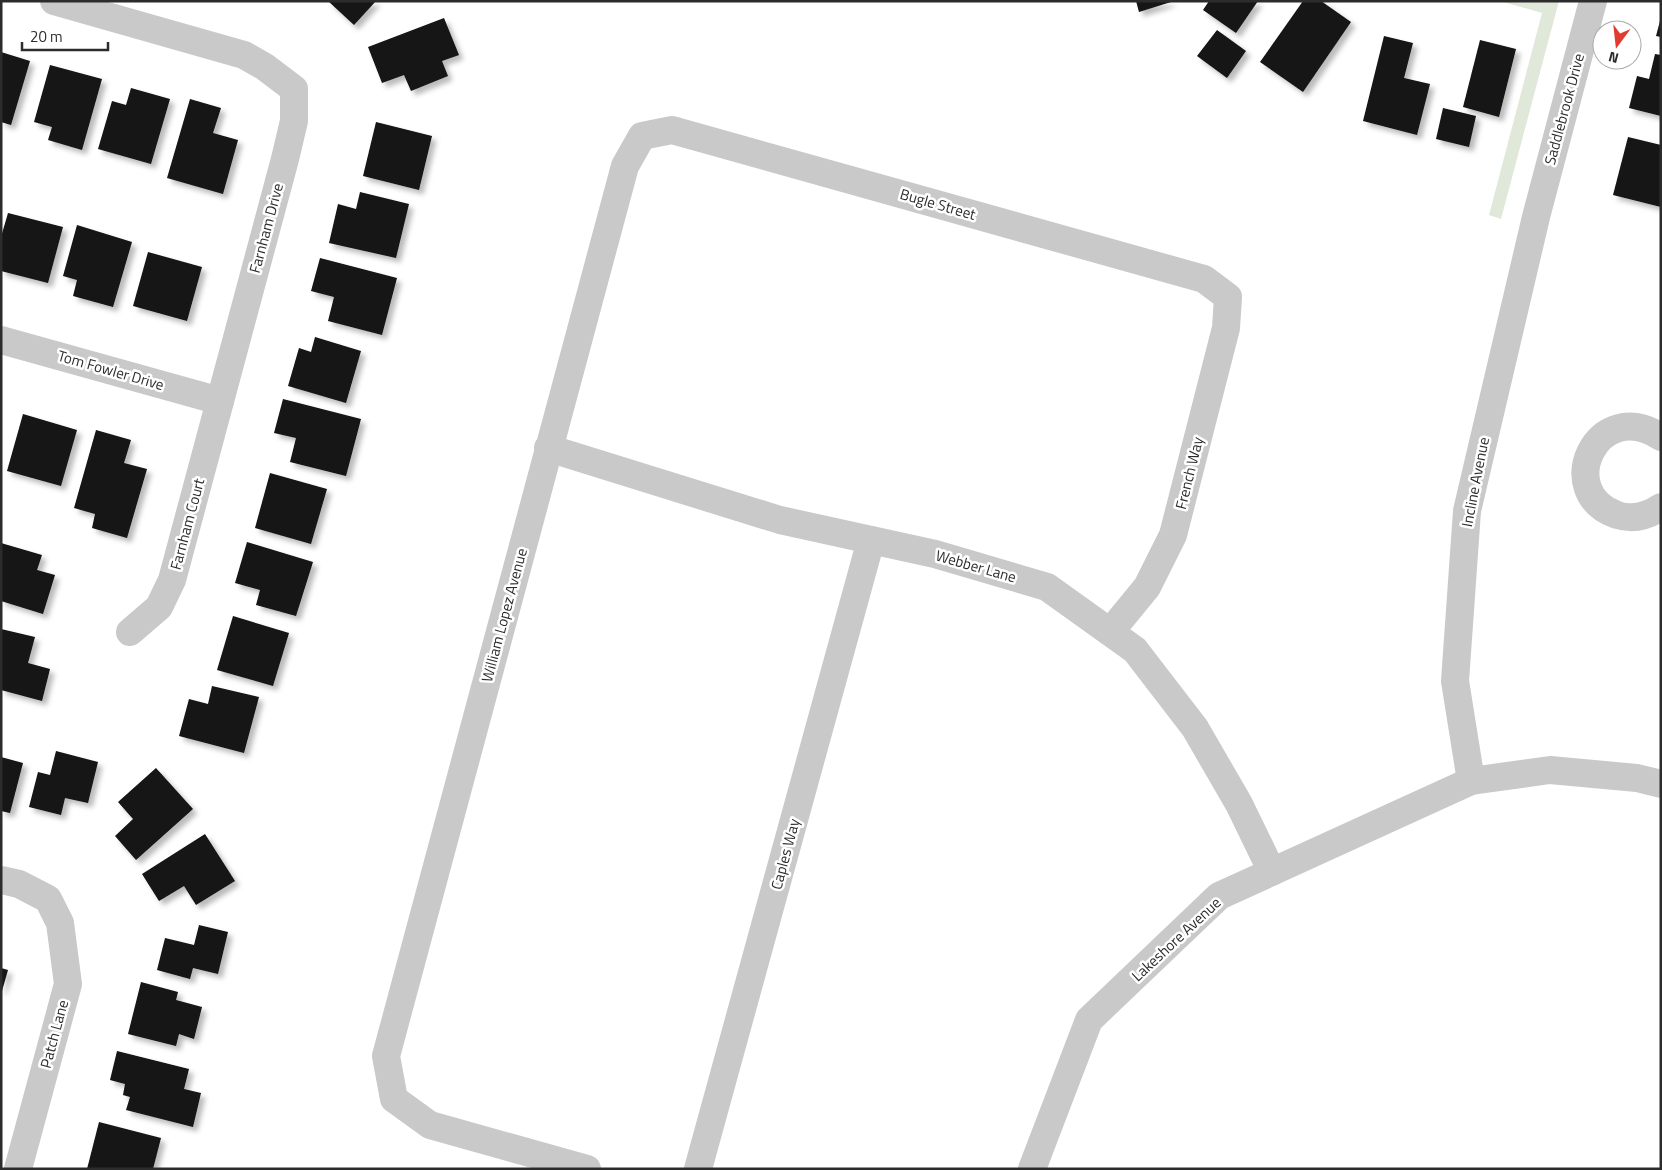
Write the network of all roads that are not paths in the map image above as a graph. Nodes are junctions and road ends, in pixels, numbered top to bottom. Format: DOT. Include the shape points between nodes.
graph roads {
  1 [pos="54,1"];
  2 [pos="1593,1"];
  3 [pos="642,136"];
  4 [pos="1536,217"];
  5 [pos="1228,298"];
  6 [pos="1,340"];
  7 [pos="220,401"];
  8 [pos="1661,437"];
  9 [pos="548,448"];
  10 [pos="1661,506"];
  11 [pos="871,540"];
  12 [pos="130,632"];
  13 [pos="1110,632"];
  14 [pos="1472,781"];
  15 [pos="1661,784"];
  16 [pos="1272,872"];
  17 [pos="1,880"];
  18 [pos="18,1169"];
  19 [pos="587,1169"];
  20 [pos="698,1169"];
  21 [pos="1032,1169"];
  1 -- 7 [label="street, Farnham Drive" via="244,55 265,66 294,90 294,121"];
  2 -- 4 [label="street, Saddlebrook Drive"];
  3 -- 5 [label="street, Bugle Street" via="672,130 1204,279"];
  3 -- 9 [label="street, William Lopez Avenue" via="625,166"];
  4 -- 14 [label="street, Incline Avenue" via="1467,511 1455,681"];
  5 -- 13 [label="street, French Way" via="1226,328 1173,535 1147,588"];
  6 -- 7 [label="street, Tom Fowler Drive"];
  7 -- 12 [label="street, Farnham Court" via="172,580 159,607"];
  8 -- 10 [label="street" via="1649,429 1633,426 1604,434 1586,460 1585,476 1589,491 1609,512 1623,517 1638,517"];
  9 -- 11 [label="street, Webber Lane" via="780,520"];
  9 -- 19 [label="street, William Lopez Avenue" via="386,1056 394,1099 430,1125"];
  11 -- 13 [label="street, Webber Lane" via="936,554 1047,587"];
  11 -- 20 [label="street, Caples Way"];
  13 -- 16 [label="street, Webber Lane" via="1135,650 1195,728 1239,804"];
  14 -- 15 [label="street, Lakeshore Avenue" via="1550,770 1637,778"];
  14 -- 16 [label="street, Lakeshore Avenue"];
  16 -- 21 [label="street, Lakeshore Avenue" via="1219,896 1090,1020"];
  17 -- 18 [label="street, Patch Lane" via="19,884 48,899 60,924 68,984"];
}
